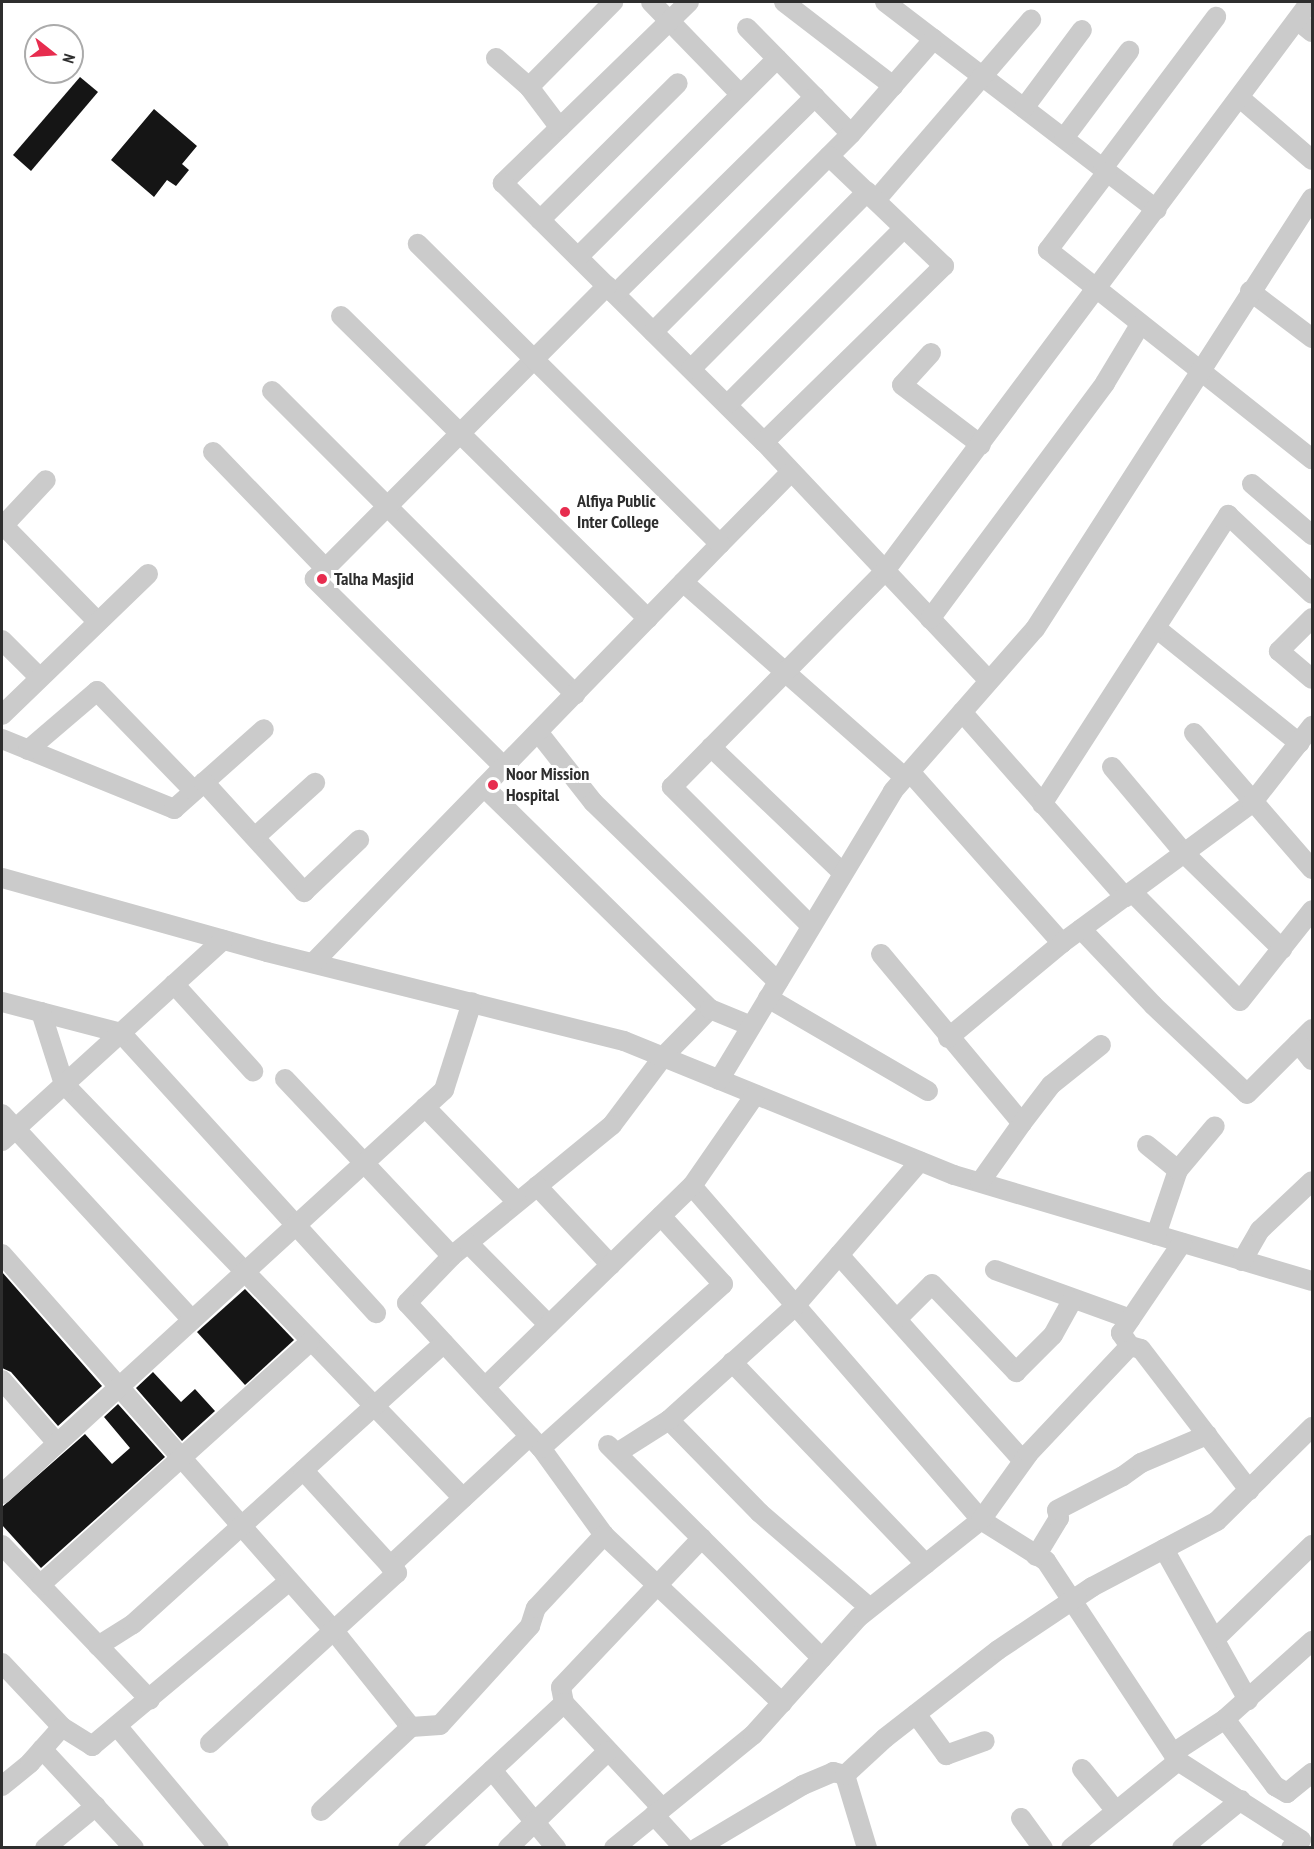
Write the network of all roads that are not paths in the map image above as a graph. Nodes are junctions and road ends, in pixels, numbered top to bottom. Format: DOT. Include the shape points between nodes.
graph roads {
  1 [pos="613,2"];
  2 [pos="651,2"];
  3 [pos="689,2"];
  4 [pos="784,2"];
  5 [pos="1311,2"];
  6 [pos="899,5"];
  7 [pos="1216,17"];
  8 [pos="1031,20"];
  9 [pos="1297,20"];
  10 [pos="669,21"];
  11 [pos="747,28"];
  12 [pos="1082,30"];
  13 [pos="1312,33"];
  14 [pos="934,39"];
  15 [pos="1129,51"];
  16 [pos="496,58"];
  17 [pos="777,59"];
  18 [pos="984,77"];
  19 [pos="678,83"];
  20 [pos="893,86"];
  21 [pos="529,87"];
  22 [pos="741,95"];
  23 [pos="815,98"];
  24 [pos="1240,98"];
  25 [pos="1024,108"];
  26 [pos="560,128"];
  27 [pos="851,134"];
  28 [pos="1064,138"];
  29 [pos="829,156"];
  30 [pos="1312,160"];
  31 [pos="1105,170"];
  32 [pos="872,196"];
  33 [pos="1310,205"];
  34 [pos="1157,210"];
  35 [pos="540,220"];
  36 [pos="904,228"];
  37 [pos="418,243"];
  38 [pos="578,257"];
  39 [pos="611,290"];
  40 [pos="1098,291"];
  41 [pos="1250,291"];
  42 [pos="341,316"];
  43 [pos="1140,325"];
  44 [pos="653,332"];
  45 [pos="1312,338"];
  46 [pos="931,353"];
  47 [pos="534,359"];
  48 [pos="691,369"];
  49 [pos="1198,372"];
  50 [pos="272,391"];
  51 [pos="727,405"];
  52 [pos="460,434"];
  53 [pos="764,442"];
  54 [pos="981,445"];
  55 [pos="213,452"];
  56 [pos="1312,459"];
  57 [pos="791,472"];
  58 [pos="46,480"];
  59 [pos="1252,484"];
  60 [pos="388,507"];
  61 [pos="5,518"];
  62 [pos="1312,535"];
  63 [pos="720,544"];
  64 [pos="326,569"];
  65 [pos="884,572"];
  66 [pos="148,574"];
  67 [pos="683,582"];
  68 [pos="1312,594"];
  69 [pos="1312,618"];
  70 [pos="648,619"];
  71 [pos="930,619"];
  72 [pos="97,621"];
  73 [pos="1156,628"];
  74 [pos="2,640"];
  75 [pos="784,674"];
  76 [pos="39,677"];
  77 [pos="1312,679"];
  78 [pos="989,681"];
  79 [pos="575,694"];
  80 [pos="962,712"];
  81 [pos="2,715"];
  82 [pos="1312,726"];
  83 [pos="264,729"];
  84 [pos="538,732"];
  85 [pos="1194,733"];
  86 [pos="2,739"];
  87 [pos="1299,743"];
  88 [pos="711,747"];
  89 [pos="28,750"];
  90 [pos="504,767"];
  91 [pos="1112,767"];
  92 [pos="907,775"];
  93 [pos="315,783"];
  94 [pos="199,786"];
  95 [pos="484,787"];
  96 [pos="1252,803"];
  97 [pos="1042,804"];
  98 [pos="255,837"];
  99 [pos="359,840"];
  100 [pos="1185,854"];
  101 [pos="1312,869"];
  102 [pos="843,873"];
  103 [pos="2,878"];
  104 [pos="1128,895"];
  105 [pos="1312,910"];
  106 [pos="811,926"];
  107 [pos="1081,929"];
  108 [pos="223,940"];
  109 [pos="1062,943"];
  110 [pos="1281,949"];
  111 [pos="881,954"];
  112 [pos="313,963"];
  113 [pos="174,984"];
  114 [pos="773,990"];
  115 [pos="2,1002"];
  116 [pos="472,1002"];
  117 [pos="710,1009"];
  118 [pos="41,1012"];
  119 [pos="752,1026"];
  120 [pos="1312,1029"];
  121 [pos="121,1033"];
  122 [pos="948,1038"];
  123 [pos="1298,1043"];
  124 [pos="1101,1045"];
  125 [pos="663,1057"];
  126 [pos="1312,1060"];
  127 [pos="253,1071"];
  128 [pos="285,1079"];
  129 [pos="719,1080"];
  130 [pos="64,1084"];
  131 [pos="928,1091"];
  132 [pos="755,1095"];
  133 [pos="425,1107"];
  134 [pos="1022,1123"];
  135 [pos="1215,1126"];
  136 [pos="6,1128"];
  137 [pos="1147,1145"];
  138 [pos="920,1161"];
  139 [pos="364,1163"];
  140 [pos="1178,1170"];
  141 [pos="1312,1181"];
  142 [pos="980,1182"];
  143 [pos="537,1186"];
  144 [pos="692,1186"];
  145 [pos="517,1202"];
  146 [pos="661,1216"];
  147 [pos="296,1225"];
  148 [pos="1156,1235"];
  149 [pos="1182,1243"];
  150 [pos="460,1250"];
  151 [pos="2,1254"];
  152 [pos="839,1255"];
  153 [pos="1242,1261"];
  154 [pos="611,1265"];
  155 [pos="995,1270"];
  156 [pos="244,1272"];
  157 [pos="1312,1281"];
  158 [pos="1072,1301"];
  159 [pos="795,1306"];
  160 [pos="376,1313"];
  161 [pos="897,1319"];
  162 [pos="1130,1319"];
  163 [pos="192,1320"];
  164 [pos="549,1325"];
  165 [pos="310,1342"];
  166 [pos="444,1343"];
  167 [pos="1130,1346"];
  168 [pos="732,1362"];
  169 [pos="2,1380"];
  170 [pos="485,1387"];
  171 [pos="117,1389"];
  172 [pos="376,1404"];
  173 [pos="669,1420"];
  174 [pos="1312,1427"];
  175 [pos="1207,1435"];
  176 [pos="535,1442"];
  177 [pos="57,1443"];
  178 [pos="180,1459"];
  179 [pos="1023,1461"];
  180 [pos="303,1470"];
  181 [pos="1249,1490"];
  182 [pos="2,1494"];
  183 [pos="464,1498"];
  184 [pos="981,1520"];
  185 [pos="241,1527"];
  186 [pos="604,1535"];
  187 [pos="702,1539"];
  188 [pos="2,1545"];
  189 [pos="1312,1545"];
  190 [pos="1164,1550"];
  191 [pos="1036,1556"];
  192 [pos="926,1564"];
  193 [pos="390,1566"];
  194 [pos="289,1581"];
  195 [pos="40,1586"];
  196 [pos="658,1586"];
  197 [pos="1071,1601"];
  198 [pos="870,1608"];
  199 [pos="334,1631"];
  200 [pos="1216,1638"];
  201 [pos="1312,1641"];
  202 [pos="98,1646"];
  203 [pos="822,1658"];
  204 [pos="2,1663"];
  205 [pos="562,1695"];
  206 [pos="150,1700"];
  207 [pos="1248,1700"];
  208 [pos="782,1703"];
  209 [pos="915,1714"];
  210 [pos="1225,1719"];
  211 [pos="117,1726"];
  212 [pos="62,1727"];
  213 [pos="411,1727"];
  214 [pos="985,1741"];
  215 [pos="210,1743"];
  216 [pos="42,1749"];
  217 [pos="608,1751"];
  218 [pos="1176,1757"];
  219 [pos="1082,1769"];
  220 [pos="492,1770"];
  221 [pos="1312,1773"];
  222 [pos="844,1775"];
  223 [pos="2,1786"];
  224 [pos="1240,1800"];
  225 [pos="96,1806"];
  226 [pos="321,1811"];
  227 [pos="1116,1811"];
  228 [pos="658,1812"];
  229 [pos="1021,1818"];
  230 [pos="535,1821"];
  231 [pos="866,1847"];
  232 [pos="45,1848"];
  233 [pos="134,1848"];
  234 [pos="219,1848"];
  235 [pos="408,1848"];
  236 [pos="508,1848"];
  237 [pos="556,1848"];
  238 [pos="614,1848"];
  239 [pos="684,1848"];
  240 [pos="697,1848"];
  241 [pos="1043,1848"];
  242 [pos="1071,1848"];
  243 [pos="1182,1848"];
  244 [pos="1291,1848"];
  1 -- 21 [label="street"];
  2 -- 10 [label="street"];
  3 -- 10 [label="street"];
  4 -- 20 [label="street"];
  5 -- 9 [label="street"];
  6 -- 14 [label="street"];
  7 -- 31 [label="street"];
  8 -- 18 [label="street"];
  9 -- 13 [label="street"];
  9 -- 24 [label="street"];
  10 -- 22 [label="street"];
  10 -- 26 [label="street"];
  11 -- 17 [label="street"];
  12 -- 25 [label="street"];
  14 -- 18 [label="street"];
  14 -- 20 [label="street"];
  15 -- 28 [label="street"];
  16 -- 21 [label="street"];
  17 -- 22 [label="street"];
  17 -- 23 [label="street"];
  18 -- 25 [label="street"];
  18 -- 32 [label="street"];
  19 -- 35 [label="street"];
  20 -- 27 [label="street"];
  21 -- 26 [label="street"];
  22 -- 38 [label="street"];
  23 -- 27 [label="street"];
  23 -- 39 [label="street"];
  24 -- 30 [label="street"];
  24 -- 34 [label="street"];
  25 -- 28 [label="street"];
  26 -- 35 [label="street" via="503,183"];
  27 -- 29 [label="street"];
  28 -- 31 [label="street"];
  29 -- 32 [label="street"];
  29 -- 44 [label="street"];
  31 -- 34 [label="street"];
  31 -- 40 [label="street" via="1048,250"];
  32 -- 36 [label="street"];
  32 -- 48 [label="street"];
  33 -- 41 [label="street"];
  34 -- 40 [label="street"];
  35 -- 38 [label="street"];
  36 -- 51 [label="street"];
  36 -- 53 [label="street" via="944,266"];
  37 -- 47 [label="street"];
  38 -- 39 [label="street"];
  39 -- 44 [label="street"];
  39 -- 47 [label="street"];
  40 -- 43 [label="street"];
  40 -- 54 [label="street"];
  41 -- 45 [label="street"];
  41 -- 49 [label="street"];
  42 -- 52 [label="street"];
  43 -- 49 [label="street"];
  43 -- 71 [label="street" via="1105,383"];
  44 -- 48 [label="street"];
  46 -- 54 [label="street" via="902,385"];
  47 -- 52 [label="street"];
  47 -- 63 [label="street"];
  48 -- 51 [label="street"];
  49 -- 56 [label="street"];
  49 -- 78 [label="street" via="1035,629"];
  50 -- 60 [label="street"];
  51 -- 53 [label="street"];
  52 -- 60 [label="street"];
  52 -- 70 [label="street"];
  53 -- 57 [label="street"];
  54 -- 65 [label="street"];
  55 -- 64 [label="street"];
  57 -- 63 [label="street"];
  57 -- 65 [label="street"];
  58 -- 61 [label="street"];
  59 -- 62 [label="street"];
  60 -- 64 [label="street"];
  60 -- 79 [label="street"];
  61 -- 72 [label="street"];
  63 -- 67 [label="street"];
  64 -- 90 [label="street" via="315,579"];
  65 -- 71 [label="street"];
  65 -- 75 [label="street"];
  66 -- 72 [label="street"];
  67 -- 70 [label="street"];
  67 -- 75 [label="street"];
  68 -- 73 [label="street" via="1228,515"];
  69 -- 77 [label="street" via="1279,651"];
  70 -- 79 [label="street"];
  71 -- 78 [label="street"];
  72 -- 76 [label="street"];
  73 -- 87 [label="street"];
  73 -- 97 [label="street"];
  74 -- 76 [label="street"];
  75 -- 88 [label="street"];
  75 -- 92 [label="street"];
  76 -- 81 [label="street"];
  78 -- 80 [label="street"];
  79 -- 84 [label="street"];
  80 -- 92 [label="street"];
  80 -- 97 [label="street"];
  82 -- 87 [label="street"];
  83 -- 94 [label="street"];
  84 -- 90 [label="street"];
  84 -- 114 [label="street" via="593,802"];
  85 -- 96 [label="street"];
  86 -- 89 [label="street"];
  87 -- 96 [label="street"];
  88 -- 102 [label="street"];
  88 -- 106 [label="street" via="672,787"];
  89 -- 94 [label="street" via="174,808"];
  89 -- 94 [label="street" via="97,691"];
  90 -- 95 [label="street"];
  91 -- 100 [label="street"];
  92 -- 102 [label="street"];
  92 -- 109 [label="street"];
  93 -- 98 [label="street"];
  94 -- 98 [label="street"];
  95 -- 112 [label="street"];
  95 -- 117 [label="street"];
  96 -- 100 [label="street"];
  96 -- 101 [label="street"];
  97 -- 104 [label="street"];
  98 -- 99 [label="street" via="304,892"];
  100 -- 104 [label="street"];
  100 -- 110 [label="street"];
  102 -- 106 [label="street"];
  103 -- 108 [label="street"];
  104 -- 107 [label="street"];
  104 -- 110 [label="street" via="1240,1001"];
  105 -- 110 [label="street"];
  106 -- 114 [label="street"];
  107 -- 109 [label="street"];
  107 -- 123 [label="street" via="1153,1005 1247,1094"];
  108 -- 112 [label="street"];
  108 -- 113 [label="street"];
  109 -- 122 [label="street"];
  111 -- 122 [label="street"];
  112 -- 116 [label="street"];
  113 -- 121 [label="street"];
  113 -- 127 [label="street"];
  114 -- 119 [label="street"];
  114 -- 131 [label="street"];
  115 -- 118 [label="street"];
  116 -- 125 [label="street" via="624,1041"];
  116 -- 133 [label="street" via="444,1090"];
  117 -- 119 [label="street"];
  117 -- 125 [label="street"];
  118 -- 121 [label="street"];
  118 -- 130 [label="street"];
  119 -- 129 [label="street"];
  120 -- 123 [label="street"];
  121 -- 130 [label="street"];
  121 -- 147 [label="street"];
  122 -- 134 [label="street"];
  123 -- 126 [label="street"];
  124 -- 134 [label="street" via="1051,1085"];
  125 -- 129 [label="street"];
  125 -- 143 [label="street" via="612,1125"];
  128 -- 139 [label="street"];
  129 -- 132 [label="street"];
  130 -- 136 [label="street"];
  130 -- 156 [label="street"];
  132 -- 138 [label="street"];
  132 -- 144 [label="street"];
  133 -- 139 [label="street"];
  133 -- 145 [label="street"];
  134 -- 142 [label="street"];
  135 -- 140 [label="street"];
  136 -- 163 [label="street"];
  137 -- 140 [label="street"];
  138 -- 142 [label="street"];
  138 -- 152 [label="street"];
  139 -- 147 [label="street"];
  139 -- 150 [label="street"];
  140 -- 148 [label="street"];
  141 -- 153 [label="street" via="1260,1230"];
  142 -- 148 [label="street"];
  143 -- 145 [label="street"];
  143 -- 154 [label="street"];
  144 -- 146 [label="street"];
  144 -- 159 [label="street"];
  145 -- 150 [label="street"];
  146 -- 154 [label="street"];
  146 -- 176 [label="street" via="723,1284"];
  147 -- 156 [label="street"];
  147 -- 160 [label="street"];
  148 -- 149 [label="street"];
  149 -- 153 [label="street"];
  149 -- 162 [label="street"];
  150 -- 164 [label="street"];
  150 -- 166 [label="street" via="407,1303"];
  151 -- 171 [label="street"];
  152 -- 159 [label="street"];
  152 -- 161 [label="street"];
  153 -- 157 [label="street"];
  154 -- 164 [label="street"];
  155 -- 158 [label="street"];
  156 -- 163 [label="street"];
  156 -- 165 [label="street"];
  158 -- 161 [label="street" via="1053,1335 1016,1372 932,1284"];
  158 -- 162 [label="street"];
  159 -- 168 [label="street"];
  159 -- 184 [label="street"];
  161 -- 179 [label="street"];
  162 -- 167 [label="street" via="1121,1333"];
  163 -- 171 [label="street"];
  164 -- 170 [label="street"];
  165 -- 172 [label="street"];
  165 -- 178 [label="street"];
  166 -- 170 [label="street"];
  166 -- 172 [label="street"];
  167 -- 175 [label="street" via="1141,1350"];
  167 -- 179 [label="street"];
  168 -- 173 [label="street"];
  168 -- 192 [label="street"];
  169 -- 177 [label="street"];
  170 -- 176 [label="street"];
  171 -- 177 [label="street"];
  171 -- 178 [label="street"];
  172 -- 180 [label="street"];
  172 -- 183 [label="street"];
  173 -- 187 [label="street" via="613,1449"];
  173 -- 198 [label="street" via="759,1513"];
  174 -- 181 [label="street"];
  175 -- 181 [label="street"];
  175 -- 191 [label="street" via="1141,1463 1058,1510 1059,1518"];
  176 -- 183 [label="street"];
  176 -- 186 [label="street"];
  177 -- 182 [label="street"];
  178 -- 185 [label="street"];
  178 -- 195 [label="street"];
  179 -- 184 [label="street"];
  180 -- 185 [label="street"];
  180 -- 193 [label="street"];
  181 -- 190 [label="street" via="1217,1521"];
  183 -- 193 [label="street"];
  184 -- 191 [label="street"];
  184 -- 192 [label="street"];
  185 -- 194 [label="street"];
  185 -- 202 [label="street" via="133,1624"];
  186 -- 196 [label="street"];
  186 -- 213 [label="street" via="536,1608 530,1626 440,1725"];
  187 -- 196 [label="street"];
  187 -- 203 [label="street"];
  188 -- 195 [label="street"];
  189 -- 200 [label="street"];
  190 -- 197 [label="street"];
  190 -- 200 [label="street"];
  191 -- 197 [label="street" via="1046,1561"];
  192 -- 198 [label="street"];
  193 -- 199 [label="street" via="397,1573"];
  194 -- 199 [label="street"];
  194 -- 206 [label="street"];
  195 -- 202 [label="street"];
  196 -- 205 [label="street"];
  196 -- 208 [label="street"];
  197 -- 209 [label="street" via="998,1650"];
  197 -- 218 [label="street"];
  198 -- 203 [label="street"];
  199 -- 213 [label="street"];
  199 -- 215 [label="street"];
  200 -- 207 [label="street"];
  201 -- 207 [label="street"];
  202 -- 206 [label="street"];
  203 -- 208 [label="street"];
  204 -- 212 [label="street"];
  205 -- 217 [label="street"];
  205 -- 220 [label="street"];
  206 -- 211 [label="street"];
  207 -- 210 [label="street"];
  208 -- 228 [label="street" via="753,1735"];
  209 -- 214 [label="street" via="946,1755"];
  209 -- 222 [label="street"];
  210 -- 218 [label="street"];
  210 -- 221 [label="street" via="1275,1786 1287,1793"];
  211 -- 212 [label="street" via="92,1746"];
  211 -- 234 [label="street"];
  212 -- 216 [label="street"];
  213 -- 226 [label="street"];
  216 -- 223 [label="street"];
  216 -- 225 [label="street"];
  217 -- 228 [label="street"];
  217 -- 230 [label="street"];
  218 -- 224 [label="street"];
  218 -- 227 [label="street"];
  219 -- 227 [label="street"];
  220 -- 230 [label="street"];
  220 -- 235 [label="street"];
  222 -- 231 [label="street"];
  222 -- 240 [label="street" via="833,1772 804,1785"];
  224 -- 243 [label="street"];
  224 -- 244 [label="street" via="1301,1840"];
  225 -- 232 [label="street"];
  225 -- 233 [label="street"];
  227 -- 242 [label="street"];
  228 -- 238 [label="street"];
  228 -- 239 [label="street"];
  229 -- 241 [label="street"];
  230 -- 236 [label="street"];
  230 -- 237 [label="street"];
}
